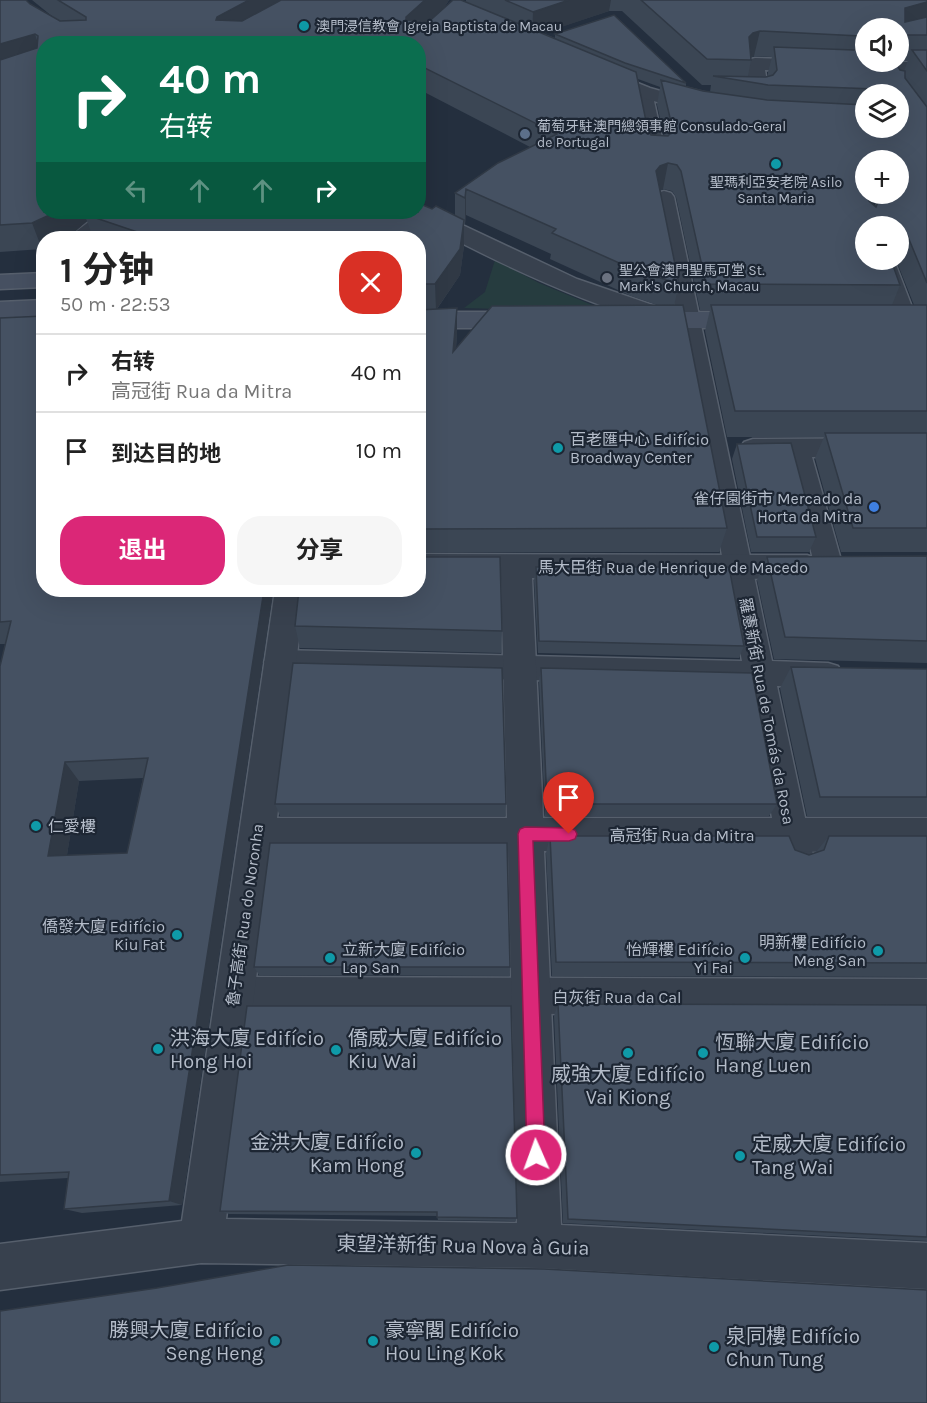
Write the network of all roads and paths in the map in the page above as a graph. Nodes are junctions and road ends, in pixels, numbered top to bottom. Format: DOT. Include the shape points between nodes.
graph roads {
  1 [pos="582,66"];
  2 [pos="833,66"];
  3 [pos="909,66"];
  4 [pos="927,68"];
  5 [pos="688,85"];
  6 [pos="643,92"];
  7 [pos="724,114"];
  8 [pos="656,156"];
  9 [pos="664,197"];
  10 [pos="426,215"];
  11 [pos="106,219"];
  12 [pos="91,231"];
  13 [pos="887,270"];
  14 [pos="36,280"];
  15 [pos="0,282"];
  16 [pos="36,308"];
  17 [pos="0,310"];
  18 [pos="426,315"];
  19 [pos="426,320"];
  20 [pos="592,320"];
  21 [pos="679,320"];
  22 [pos="768,320"];
  23 [pos="905,320"];
  24 [pos="927,447"];
  25 [pos="714,448"];
  26 [pos="797,448"];
  27 [pos="426,566"];
  28 [pos="862,566"];
  29 [pos="516,567"];
  30 [pos="738,567"];
  31 [pos="829,567"];
  32 [pos="289,597"];
  33 [pos="279,662"];
  34 [pos="519,667"];
  35 [pos="759,673"];
  36 [pos="860,675"];
  37 [pos="256,834"];
  38 [pos="525,834"];
  39 [pos="927,836"];
  40 [pos="793,845"];
  41 [pos="234,995"];
  42 [pos="530,996"];
  43 [pos="927,997"];
  44 [pos="201,1241"];
  45 [pos="540,1246"];
  46 [pos="927,1266"];
  47 [pos="0,1267"];
  1 -- 6 [label="street"];
  2 -- 5 [label="street" via="755,64 759,94 696,93"];
  3 -- 4 [label="street"];
  6 -- 7 [label="street"];
  6 -- 8 [label="street"];
  9 -- 21 [label="street, 羅憲新街 Rua de Tomás da Rosa" via="678,276"];
  10 -- 21 [label="street" via="598,298"];
  11 -- 12 [label="street"];
  13 -- 23 [label="street"];
  14 -- 15 [label="main road"];
  16 -- 17 [label="main road"];
  18 -- 19 [label="main road" via="536,320"];
  20 -- 21 [label="main road"];
  21 -- 22 [label="main road"];
  21 -- 25 [label="street, 羅憲新街 Rua de Tomás da Rosa" via="696,368"];
  24 -- 26 [label="street"];
  25 -- 26 [label="street"];
  25 -- 30 [label="street, 羅憲新街 Rua de Tomás da Rosa"];
  26 -- 31 [label="street"];
  27 -- 29 [label="street, 馬大臣街 Rua de Henrique de Macedo"];
  28 -- 31 [label="street, 馬大臣街 Rua de Henrique de Macedo"];
  29 -- 30 [label="street, 馬大臣街 Rua de Henrique de Macedo"];
  29 -- 34 [label="street"];
  30 -- 31 [label="street, 馬大臣街 Rua de Henrique de Macedo"];
  30 -- 35 [label="street, 羅憲新街 Rua de Tomás da Rosa"];
  32 -- 33 [label="street, 魯子高街 Rua do Noronha"];
  33 -- 34 [label="street"];
  33 -- 37 [label="street, 魯子高街 Rua do Noronha"];
  34 -- 35 [label="street"];
  34 -- 38 [label="street"];
  35 -- 36 [label="street"];
  35 -- 40 [label="street, 羅憲新街 Rua de Tomás da Rosa"];
  37 -- 38 [label="street, 高冠街 Rua da Mitra"];
  37 -- 41 [label="street, 魯子高街 Rua do Noronha"];
  38 -- 40 [label="street, 高冠街 Rua da Mitra"];
  38 -- 42 [label="street"];
  39 -- 40 [label="street, 高冠街 Rua da Mitra"];
  41 -- 42 [label="street, 白灰街 Rua da Cal"];
  41 -- 44 [label="street, 魯子高街 Rua do Noronha"];
  42 -- 43 [label="street, 白灰街 Rua da Cal"];
  42 -- 45 [label="street"];
  44 -- 45 [label="street, 東望洋新街 Rua Nova à Guia"];
  44 -- 47 [label="street, 東望洋新街 Rua Nova à Guia"];
  45 -- 46 [label="street, 東望洋新街 Rua Nova à Guia"];
}
